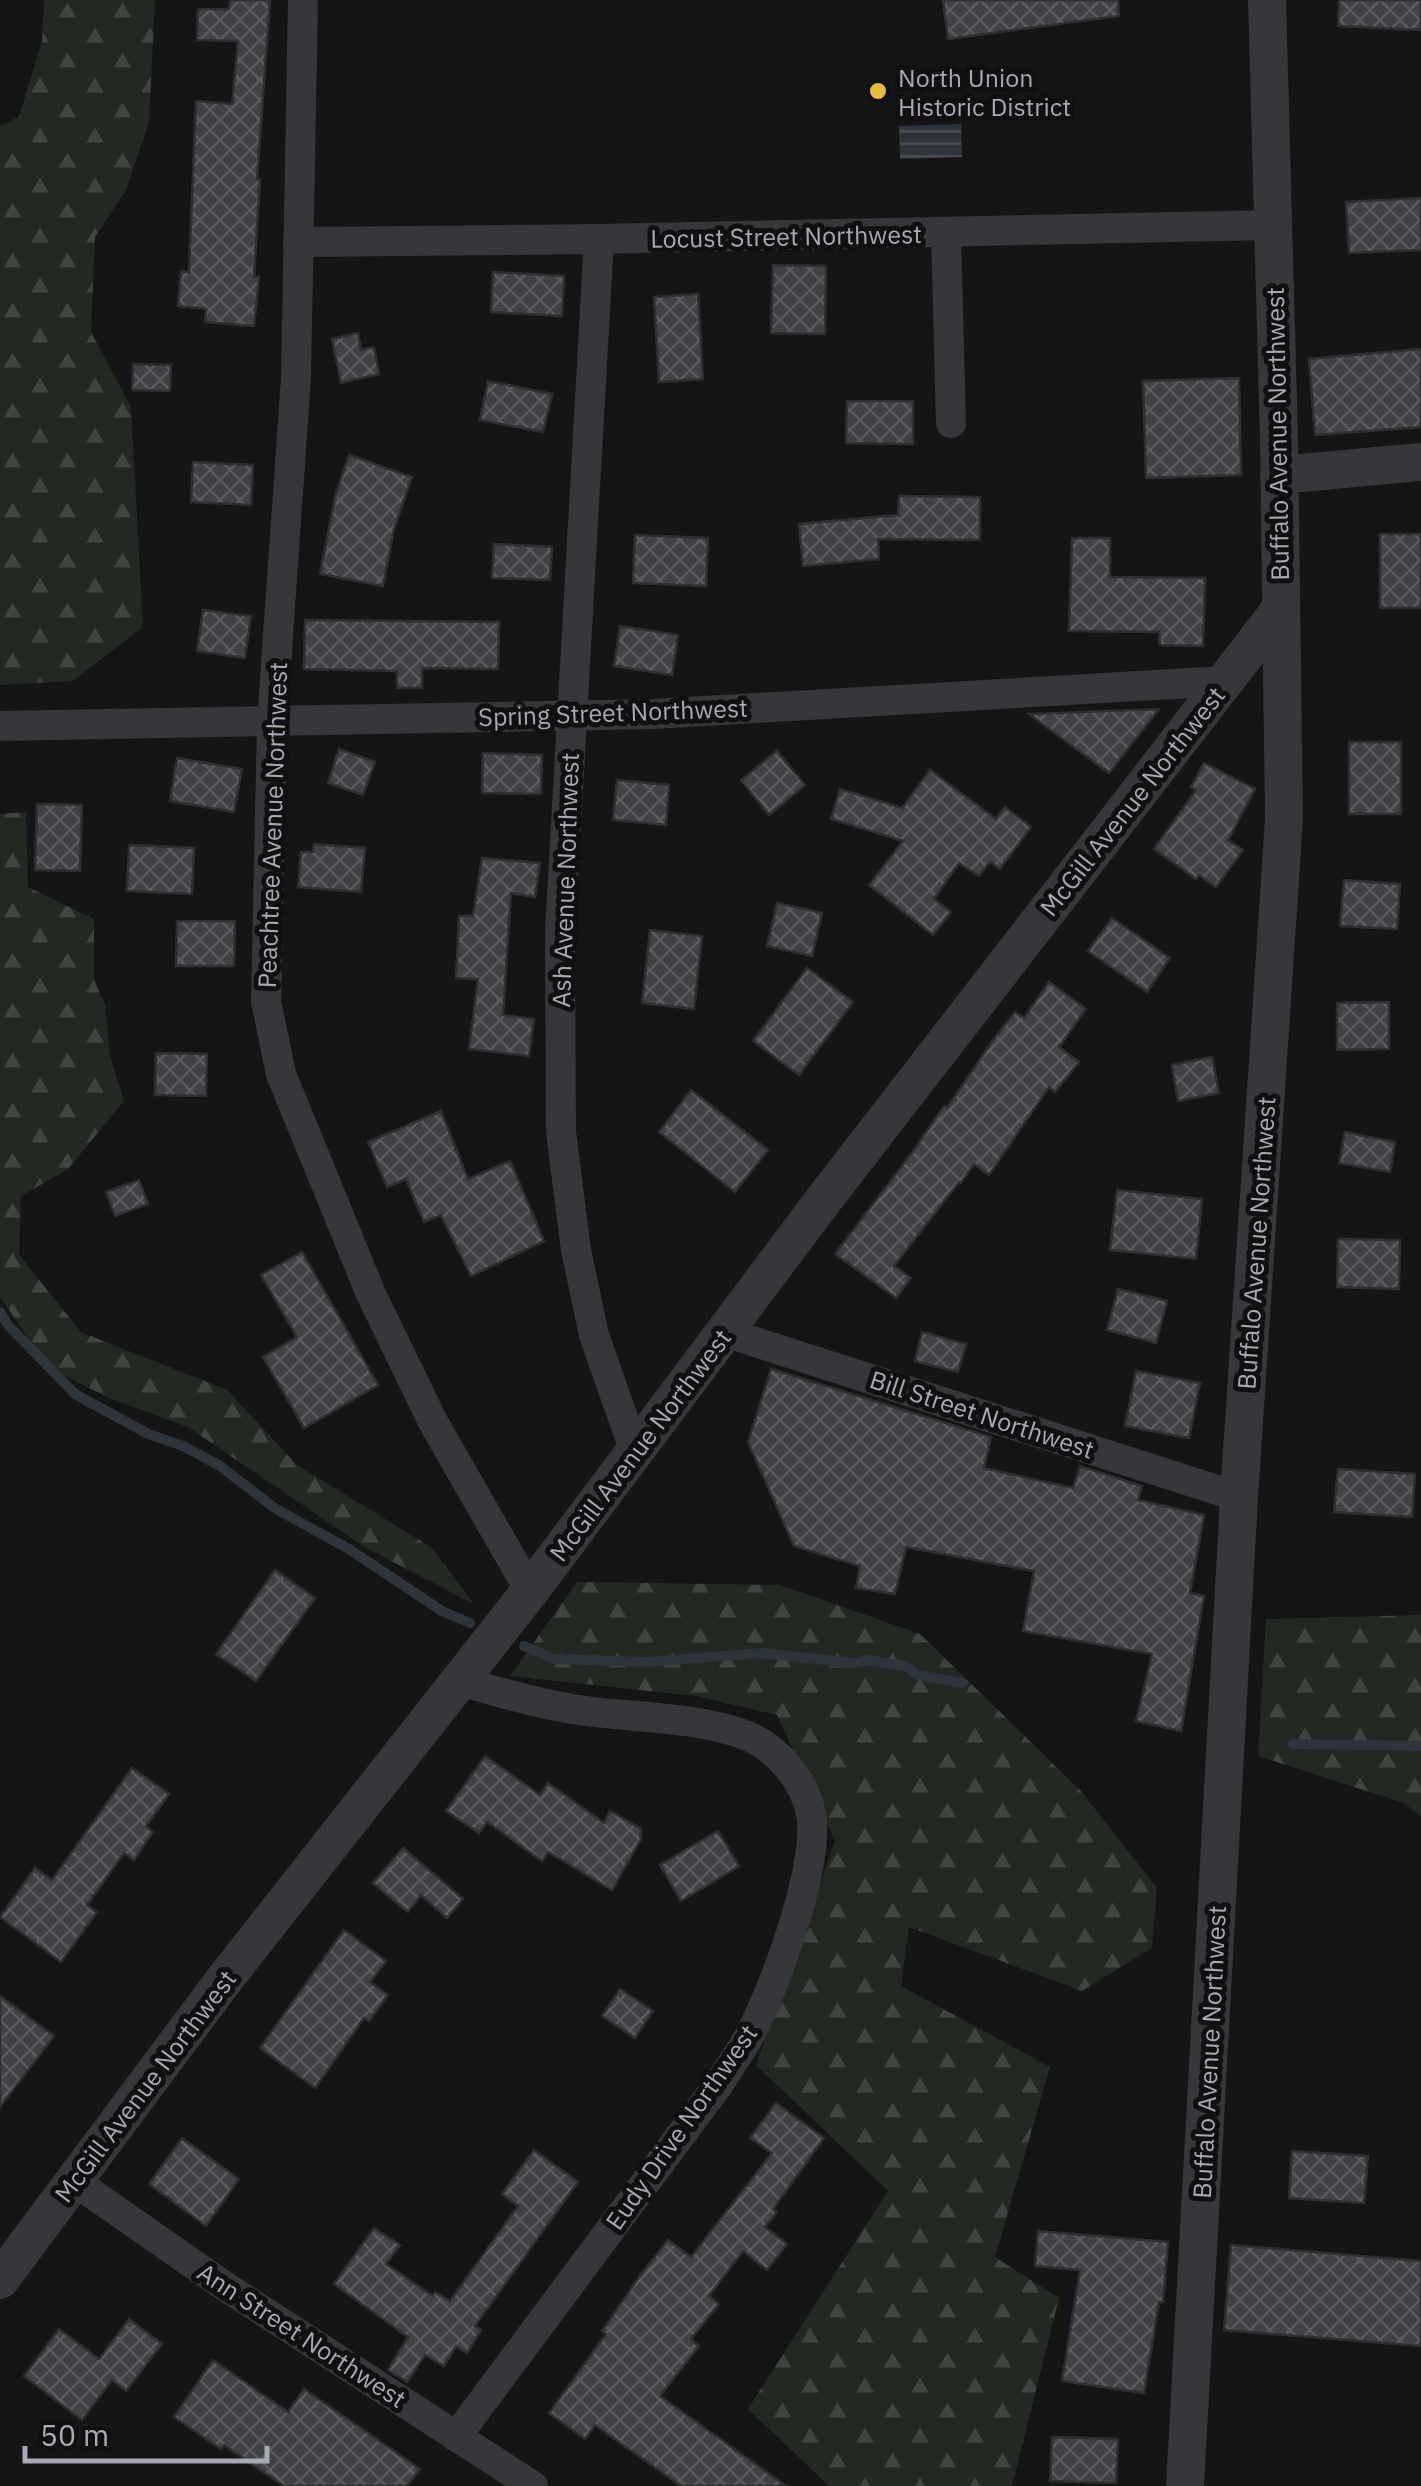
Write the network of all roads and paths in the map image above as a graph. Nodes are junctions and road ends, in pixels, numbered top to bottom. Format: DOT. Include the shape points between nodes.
graph roads {
  1 [pos="303,0"];
  2 [pos="1266,0"];
  3 [pos="1274,225"];
  4 [pos="946,233"];
  5 [pos="600,240"];
  6 [pos="298,242"];
  7 [pos="951,423"];
  8 [pos="1421,462"];
  9 [pos="1279,475"];
  10 [pos="1280,610"];
  11 [pos="1225,681"];
  12 [pos="572,714"];
  13 [pos="272,722"];
  14 [pos="0,726"];
  15 [pos="724,1332"];
  16 [pos="634,1452"];
  17 [pos="1239,1496"];
  18 [pos="530,1591"];
  19 [pos="461,1681"];
  20 [pos="74,2181"];
  21 [pos="0,2280"];
  22 [pos="456,2437"];
  23 [pos="533,2486"];
  24 [pos="1185,2486"];
  1 -- 6 [label="street, Peachtree Avenue Northwest"];
  2 -- 3 [label="street, Buffalo Avenue Northwest"];
  3 -- 4 [label="street, Locust Street Northwest"];
  3 -- 9 [label="street, Buffalo Avenue Northwest"];
  4 -- 5 [label="street, Locust Street Northwest"];
  4 -- 7 [label="street"];
  5 -- 6 [label="street, Locust Street Northwest"];
  5 -- 12 [label="street, Ash Avenue Northwest"];
  6 -- 13 [label="street, Peachtree Avenue Northwest" via="296,378"];
  8 -- 9 [label="street"];
  9 -- 10 [label="street, Buffalo Avenue Northwest"];
  10 -- 11 [label="street, McGill Avenue Northwest"];
  10 -- 17 [label="street, Buffalo Avenue Northwest" via="1284,819"];
  11 -- 12 [label="street, Spring Street Northwest"];
  11 -- 15 [label="street, McGill Avenue Northwest"];
  12 -- 13 [label="street, Spring Street Northwest"];
  12 -- 16 [label="street, Ash Avenue Northwest" via="560,932 562,1132 594,1334"];
  13 -- 14 [label="street, Spring Street Northwest"];
  13 -- 18 [label="street, Peachtree Avenue Northwest" via="266,1002 280,1074 371,1294"];
  15 -- 16 [label="street, McGill Avenue Northwest"];
  15 -- 17 [label="street, Bill Street Northwest"];
  16 -- 18 [label="street, McGill Avenue Northwest"];
  17 -- 24 [label="street, Buffalo Avenue Northwest"];
  18 -- 19 [label="street, McGill Avenue Northwest"];
  19 -- 20 [label="street, McGill Avenue Northwest"];
  19 -- 22 [label="street, Eudy Drive Northwest" via="533,1702 748,1736 796,1776 811,1814 808,1870 769,1996 747,2040"];
  20 -- 21 [label="street, McGill Avenue Northwest"];
  20 -- 22 [label="street, Ann Street Northwest"];
  22 -- 23 [label="street, Ann Street Northwest"];
}
